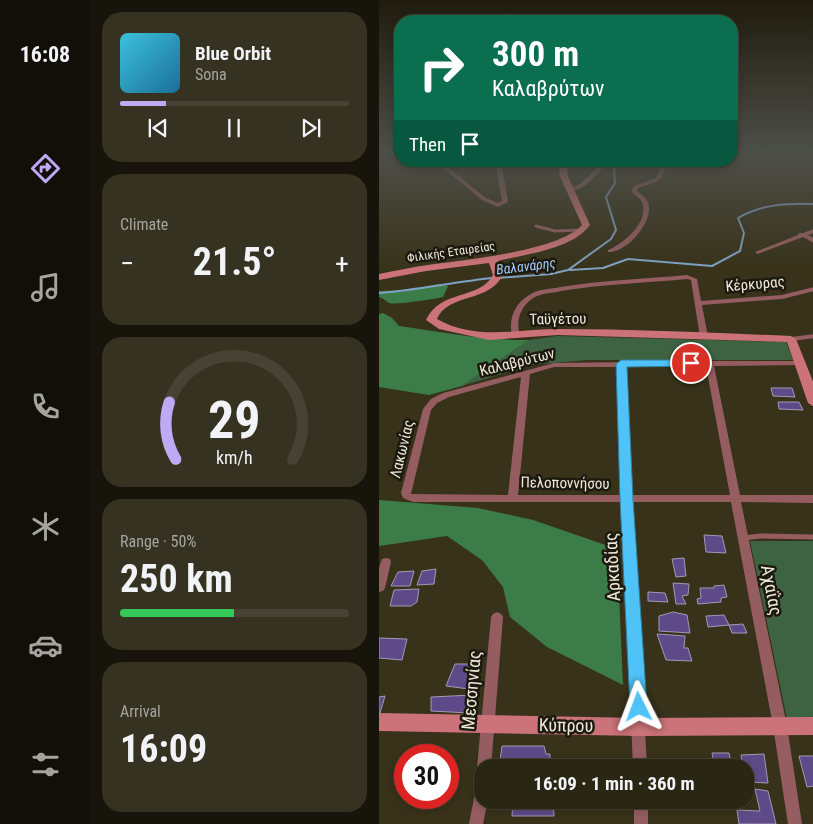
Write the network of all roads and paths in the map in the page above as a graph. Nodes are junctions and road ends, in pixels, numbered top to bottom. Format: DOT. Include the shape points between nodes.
graph roads {
  1 [pos="473,190"];
  2 [pos="503,190"];
  3 [pos="571,190"];
  4 [pos="634,190"];
  5 [pos="536,226"];
  6 [pos="582,230"];
  7 [pos="813,230"];
  8 [pos="801,234"];
  9 [pos="813,241"];
  10 [pos="610,251"];
  11 [pos="758,252"];
  12 [pos="496,270"];
  13 [pos="379,277"];
  14 [pos="813,288"];
  15 [pos="698,303"];
  16 [pos="516,336"];
  17 [pos="813,336"];
  18 [pos="705,337"];
  19 [pos="791,338"];
  20 [pos="709,363"];
  21 [pos="800,363"];
  22 [pos="621,364"];
  23 [pos="526,372"];
  24 [pos="813,403"];
  25 [pos="427,409"];
  26 [pos="407,496"];
  27 [pos="513,497"];
  28 [pos="626,499"];
  29 [pos="736,499"];
  30 [pos="813,499"];
  31 [pos="813,537"];
  32 [pos="743,538"];
  33 [pos="386,562"];
  34 [pos="379,588"];
  35 [pos="497,617"];
  36 [pos="379,722"];
  37 [pos="487,724"];
  38 [pos="780,726"];
  39 [pos="813,726"];
  40 [pos="640,727"];
  41 [pos="485,759"];
  42 [pos="640,759"];
  43 [pos="479,809"];
  44 [pos="641,809"];
  45 [pos="476,824"];
  46 [pos="641,824"];
  47 [pos="795,824"];
  1 -- 2 [label="street" via="498,205 505,202"];
  3 -- 6 [label="street" via="585,221"];
  4 -- 10 [label="street" via="644,199 646,208 641,225 626,243"];
  5 -- 6 [label="lane" via="555,231"];
  6 -- 12 [label="street, Φιλικής Εταιρείας" via="572,238"];
  7 -- 8 [label="street"];
  8 -- 9 [label="street"];
  8 -- 11 [label="street"];
  12 -- 13 [label="street, Φιλικής Εταιρείας" via="426,268"];
  12 -- 16 [label="street, Ταϋγέτου" via="488,287 440,308 431,315 431,320 443,327 480,336"];
  14 -- 15 [label="street, Κέρκυρας" via="783,297"];
  15 -- 16 [label="street" via="694,279 689,277 538,293 519,309 513,326"];
  15 -- 18 [label="street"];
  16 -- 18 [label="street, Ταϋγέτου" via="558,332"];
  17 -- 19 [label="street"];
  18 -- 19 [label="street, Ταϋγέτου"];
  19 -- 21 [label="street"];
  20 -- 21 [label="street, Καλαβρύτων"];
  20 -- 22 [label="street, Καλαβρύτων"];
  20 -- 29 [label="street, Αχαΐας"];
  21 -- 24 [label="street"];
  22 -- 23 [label="street, Καλαβρύτων" via="564,364"];
  22 -- 28 [label="street, Αρκαδίας"];
  23 -- 25 [label="street, Καλαβρύτων" via="446,395"];
  23 -- 27 [label="street"];
  25 -- 26 [label="street, Λακωνίας"];
  26 -- 27 [label="street, Πελοποννήσου"];
  27 -- 28 [label="street, Πελοποννήσου"];
  28 -- 29 [label="street, Πελοποννήσου"];
  28 -- 40 [label="street, Αρκαδίας"];
  29 -- 30 [label="street, Πελοποννήσου"];
  29 -- 32 [label="street, Αχαΐας"];
  31 -- 32 [label="lane"];
  32 -- 38 [label="street, Αχαΐας"];
  33 -- 34 [label="street"];
  35 -- 37 [label="street, Μεσσηνίας"];
  36 -- 37 [label="street, Κύπρου"];
  37 -- 40 [label="street, Κύπρου"];
  37 -- 41 [label="street, Μεσσηνίας"];
  38 -- 39 [label="street, Κύπρου"];
  38 -- 40 [label="street, Κύπρου"];
  38 -- 47 [label="street, Αχαΐας"];
  40 -- 42 [label="street, Αρκαδίας"];
  43 -- 45 [label="street"];
  44 -- 46 [label="street"];
}
